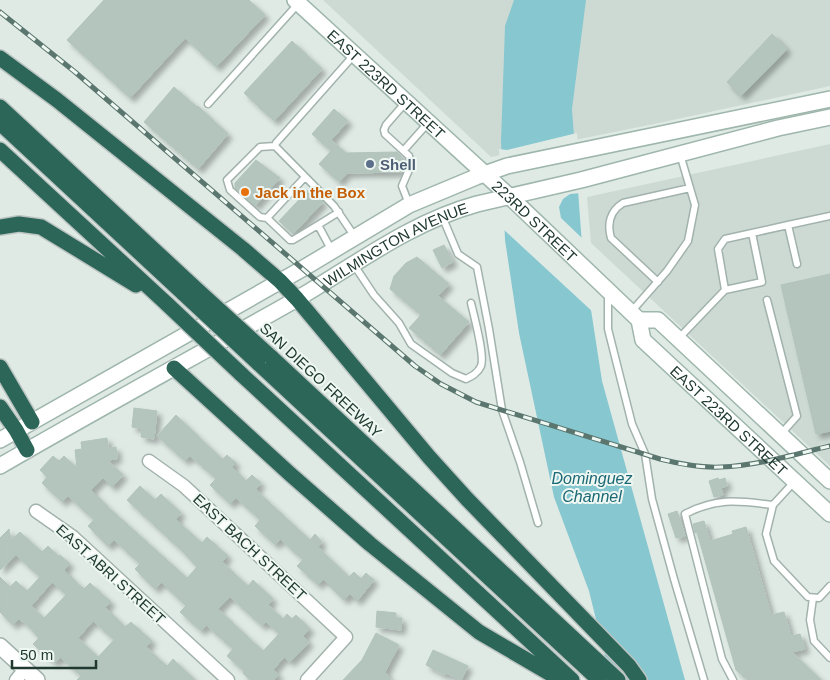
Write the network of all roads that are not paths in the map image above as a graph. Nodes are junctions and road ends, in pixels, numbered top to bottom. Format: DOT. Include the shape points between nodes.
graph roads {
  1 [pos="297,2"];
  2 [pos="354,54"];
  3 [pos="0,58"];
  4 [pos="830,99"];
  5 [pos="406,102"];
  6 [pos="208,104"];
  7 [pos="0,107"];
  8 [pos="830,117"];
  9 [pos="0,123"];
  10 [pos="429,123"];
  11 [pos="0,134"];
  12 [pos="275,146"];
  13 [pos="0,150"];
  14 [pos="404,150"];
  15 [pos="680,154"];
  16 [pos="479,172"];
  17 [pos="305,177"];
  18 [pos="690,188"];
  19 [pos="509,196"];
  20 [pos="409,206"];
  21 [pos="339,212"];
  22 [pos="442,216"];
  23 [pos="830,216"];
  24 [pos="267,218"];
  25 [pos="318,225"];
  26 [pos="788,225"];
  27 [pos="0,227"];
  28 [pos="752,233"];
  29 [pos="356,237"];
  30 [pos="332,251"];
  31 [pos="359,262"];
  32 [pos="797,264"];
  33 [pos="593,276"];
  34 [pos="280,281"];
  35 [pos="658,282"];
  36 [pos="608,290"];
  37 [pos="725,290"];
  38 [pos="180,296"];
  39 [pos="297,298"];
  40 [pos="767,300"];
  41 [pos="471,303"];
  42 [pos="635,316"];
  43 [pos="678,339"];
  44 [pos="256,365"];
  45 [pos="0,366"];
  46 [pos="174,368"];
  47 [pos="0,407"];
  48 [pos="32,422"];
  49 [pos="16,430"];
  50 [pos="780,434"];
  51 [pos="0,440"];
  52 [pos="27,450"];
  53 [pos="149,461"];
  54 [pos="0,466"];
  55 [pos="795,481"];
  56 [pos="830,481"];
  57 [pos="773,505"];
  58 [pos="36,510"];
  59 [pos="830,514"];
  60 [pos="538,524"];
  61 [pos="830,586"];
  62 [pos="813,598"];
  63 [pos="0,646"];
  64 [pos="830,658"];
  65 [pos="21,674"];
  66 [pos="580,674"];
  67 [pos="37,680"];
  68 [pos="228,680"];
  69 [pos="307,680"];
  70 [pos="561,680"];
  71 [pos="599,680"];
  72 [pos="618,680"];
  73 [pos="639,680"];
  74 [pos="704,680"];
  75 [pos="733,680"];
  1 -- 2 [label="main road, EAST 223RD STREET"];
  1 -- 6 [label="lane"];
  2 -- 5 [label="main road, EAST 223RD STREET"];
  2 -- 12 [label="lane"];
  3 -- 34 [label="highway" via="57,100"];
  4 -- 16 [label="main road, WILMINGTON AVENUE"];
  5 -- 10 [label="main road, EAST 223RD STREET"];
  5 -- 14 [label="lane" via="384,130"];
  7 -- 38 [label="highway, SAN DIEGO FREEWAY"];
  8 -- 15 [label="main road, WILMINGTON AVENUE"];
  9 -- 38 [label="highway"];
  10 -- 14 [label="lane"];
  10 -- 16 [label="main road, EAST 223RD STREET"];
  11 -- 38 [label="highway"];
  12 -- 17 [label="lane"];
  12 -- 24 [label="lane" via="260,147 227,180 230,190 260,217"];
  13 -- 38 [label="highway, SAN DIEGO FREEWAY"];
  14 -- 20 [label="lane" via="411,165 402,186"];
  15 -- 18 [label="lane"];
  15 -- 19 [label="main road, WILMINGTON AVENUE"];
  16 -- 19 [label="main road, 223RD STREET"];
  16 -- 20 [label="main road, WILMINGTON AVENUE"];
  17 -- 21 [label="lane"];
  17 -- 24 [label="lane"];
  18 -- 35 [label="lane" via="695,205 688,241"];
  18 -- 35 [label="lane" via="623,203 610,219 611,238"];
  19 -- 22 [label="main road, WILMINGTON AVENUE"];
  19 -- 33 [label="main road, 223RD STREET"];
  20 -- 29 [label="main road, WILMINGTON AVENUE"];
  21 -- 25 [label="lane"];
  21 -- 29 [label="lane"];
  22 -- 31 [label="main road, WILMINGTON AVENUE"];
  22 -- 60 [label="lane" via="458,254 477,267 502,410"];
  23 -- 26 [label="lane"];
  24 -- 25 [label="lane" via="290,240"];
  25 -- 30 [label="lane"];
  26 -- 28 [label="lane"];
  26 -- 32 [label="lane"];
  27 -- 38 [label="highway" via="19,224 41,227"];
  28 -- 37 [label="lane" via="725,239 718,250"];
  28 -- 37 [label="lane" via="762,282"];
  29 -- 30 [label="main road, WILMINGTON AVENUE"];
  29 -- 31 [label="main road"];
  30 -- 34 [label="main road, WILMINGTON AVENUE"];
  31 -- 39 [label="main road, WILMINGTON AVENUE"];
  31 -- 41 [label="lane" via="374,295 400,323 411,344 466,379 482,365"];
  33 -- 36 [label="main road, EAST 223RD STREET"];
  34 -- 39 [label="highway"];
  34 -- 48 [label="main road, WILMINGTON AVENUE"];
  35 -- 42 [label="lane"];
  36 -- 42 [label="main road, EAST 223RD STREET"];
  36 -- 74 [label="lane" via="608,328 632,424 645,454 652,500"];
  37 -- 43 [label="lane"];
  38 -- 44 [label="highway, SAN DIEGO FREEWAY, bridge"];
  38 -- 44 [label="highway, SAN DIEGO FREEWAY, bridge"];
  39 -- 46 [label="main road, WILMINGTON AVENUE"];
  39 -- 73 [label="highway" via="429,457"];
  40 -- 50 [label="lane" via="797,416"];
  42 -- 43 [label="main road, EAST 223RD STREET" via="658,320"];
  42 -- 55 [label="main road, EAST 223RD STREET" via="643,340"];
  43 -- 50 [label="main road, EAST 223RD STREET"];
  44 -- 66 [label="highway, SAN DIEGO FREEWAY"];
  44 -- 72 [label="highway, SAN DIEGO FREEWAY"];
  45 -- 48 [label="highway"];
  46 -- 52 [label="main road, WILMINGTON AVENUE"];
  46 -- 70 [label="highway" via="378,551 479,632"];
  47 -- 49 [label="highway"];
  48 -- 49 [label="main road, WILMINGTON AVENUE"];
  49 -- 51 [label="main road, WILMINGTON AVENUE"];
  49 -- 52 [label="highway"];
  50 -- 56 [label="main road, EAST 223RD STREET"];
  52 -- 54 [label="main road, WILMINGTON AVENUE"];
  53 -- 69 [label="street, EAST BACH STREET" via="184,486 346,637"];
  55 -- 57 [label="lane"];
  55 -- 59 [label="main road, EAST 223RD STREET"];
  57 -- 62 [label="lane" via="766,534 774,561 808,597"];
  57 -- 75 [label="lane" via="735,500 702,505 686,514 722,659"];
  58 -- 68 [label="street, EAST ABRI STREET" via="73,537"];
  61 -- 62 [label="lane" via="819,598"];
  62 -- 64 [label="lane" via="810,620 814,641"];
  63 -- 65 [label="main road"];
  65 -- 67 [label="main road"];
  66 -- 71 [label="highway, SAN DIEGO FREEWAY"];
}
